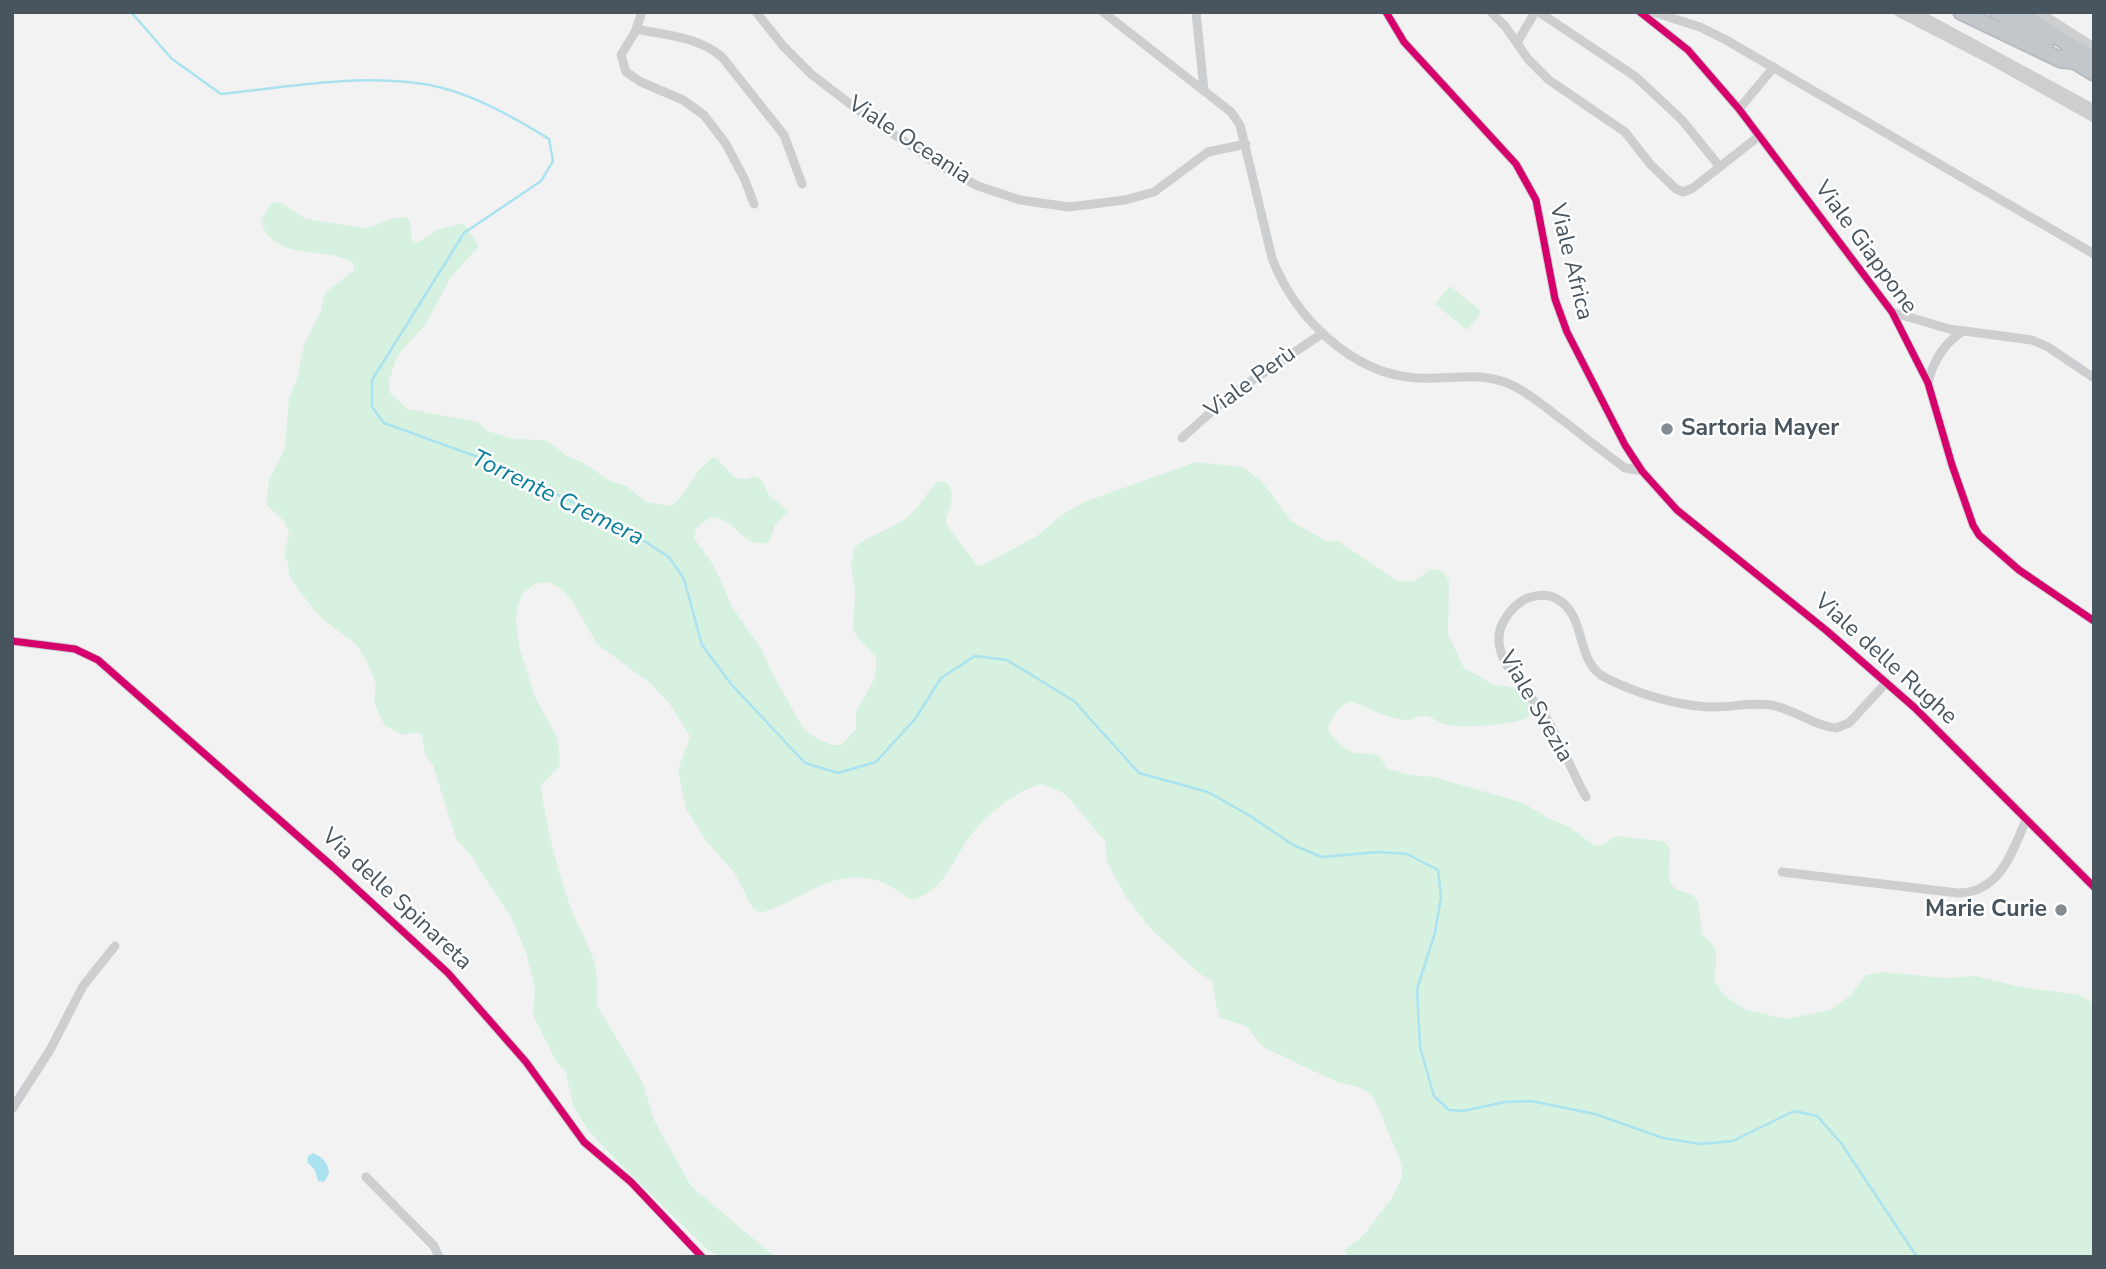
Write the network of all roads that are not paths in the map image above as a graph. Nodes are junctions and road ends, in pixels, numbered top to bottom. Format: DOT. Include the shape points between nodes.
graph roads {
  1 [pos="642,12"];
  2 [pos="756,12"];
  3 [pos="1103,12"];
  4 [pos="1196,12"];
  5 [pos="1386,12"];
  6 [pos="1491,12"];
  7 [pos="1537,12"];
  8 [pos="1640,12"];
  9 [pos="1653,12"];
  10 [pos="1898,12"];
  11 [pos="1915,12"];
  12 [pos="1961,12"];
  13 [pos="1997,12"];
  14 [pos="2018,12"];
  15 [pos="2038,12"];
  16 [pos="636,29"];
  17 [pos="1517,43"];
  18 [pos="2094,48"];
  19 [pos="2094,60"];
  20 [pos="2073,61"];
  21 [pos="1774,67"];
  22 [pos="2094,73"];
  23 [pos="1204,90"];
  24 [pos="1739,109"];
  25 [pos="2094,109"];
  26 [pos="2094,118"];
  27 [pos="1759,136"];
  28 [pos="1246,144"];
  29 [pos="1720,167"];
  30 [pos="802,184"];
  31 [pos="754,204"];
  32 [pos="2094,254"];
  33 [pos="1892,312"];
  34 [pos="1963,331"];
  35 [pos="1323,333"];
  36 [pos="2094,378"];
  37 [pos="1928,383"];
  38 [pos="1182,438"];
  39 [pos="1642,471"];
  40 [pos="2094,621"];
  41 [pos="12,641"];
  42 [pos="1886,682"];
  43 [pos="1586,797"];
  44 [pos="2026,820"];
  45 [pos="1782,872"];
  46 [pos="2094,887"];
  47 [pos="115,946"];
  48 [pos="12,1109"];
  49 [pos="366,1177"];
  50 [pos="439,1257"];
  51 [pos="702,1257"];
  1 -- 16 [label="street"];
  2 -- 28 [label="street, Viale Oceania" via="811,74 858,110 942,167 1020,200 1069,207 1125,200 1154,192 1208,152"];
  3 -- 23 [label="street, Viale delle Rughe"];
  4 -- 23 [label="street"];
  5 -- 39 [label="street, Viale Africa" via="1404,42 1526,179 1536,200 1555,299 1567,332"];
  6 -- 17 [label="street"];
  7 -- 17 [label="street"];
  7 -- 29 [label="street" via="1636,76 1682,120"];
  8 -- 24 [label="street, Viale Giappone" via="1688,50"];
  9 -- 21 [label="street" via="1700,27"];
  10 -- 26 [label="street"];
  11 -- 25 [label="street"];
  12 -- 20 [label="highway" via="2061,60"];
  13 -- 20 [label="highway"];
  14 -- 19 [label="highway"];
  15 -- 18 [label="street"];
  16 -- 30 [label="street" via="698,42 722,57 784,135"];
  16 -- 31 [label="street" via="621,55 626,72 683,100 704,116 726,144"];
  17 -- 29 [label="street" via="1549,79 1625,132 1678,190 1690,190"];
  20 -- 22 [label="highway"];
  21 -- 24 [label="street"];
  21 -- 32 [label="street"];
  23 -- 28 [label="street, Viale delle Rughe" via="1231,112"];
  24 -- 27 [label="street, Viale Giappone"];
  27 -- 29 [label="street"];
  27 -- 33 [label="street, Viale Giappone"];
  28 -- 35 [label="street, Viale delle Rughe" via="1280,278"];
  33 -- 34 [label="street"];
  33 -- 37 [label="street, Viale Giappone"];
  34 -- 36 [label="street" via="2032,340"];
  34 -- 37 [label="street" via="1942,349"];
  35 -- 38 [label="street, Viale Perù" via="1248,381"];
  35 -- 39 [label="street, Viale delle Rughe" via="1355,359 1390,374 1418,378 1478,375 1512,385 1625,468"];
  37 -- 40 [label="street, Viale Giappone" via="1976,530 2019,570"];
  39 -- 42 [label="street, Viale delle Rughe" via="1677,510"];
  41 -- 51 [label="street, Via delle Spinareta" via="75,649 98,660 333,867 462,987 526,1062 588,1147 636,1187"];
  42 -- 43 [label="street, Viale Svezia" via="1849,723 1836,728 1769,705 1683,704 1601,675 1586,656 1569,608 1549,596 1528,598 1504,619 1498,637 1501,653 1546,716"];
  42 -- 44 [label="street, Viale delle Rughe"];
  44 -- 45 [label="street" via="2001,872 1971,892"];
  44 -- 46 [label="street, Viale delle Rughe"];
  47 -- 48 [label="street" via="83,986"];
  49 -- 50 [label="street" via="434,1246"];
}
